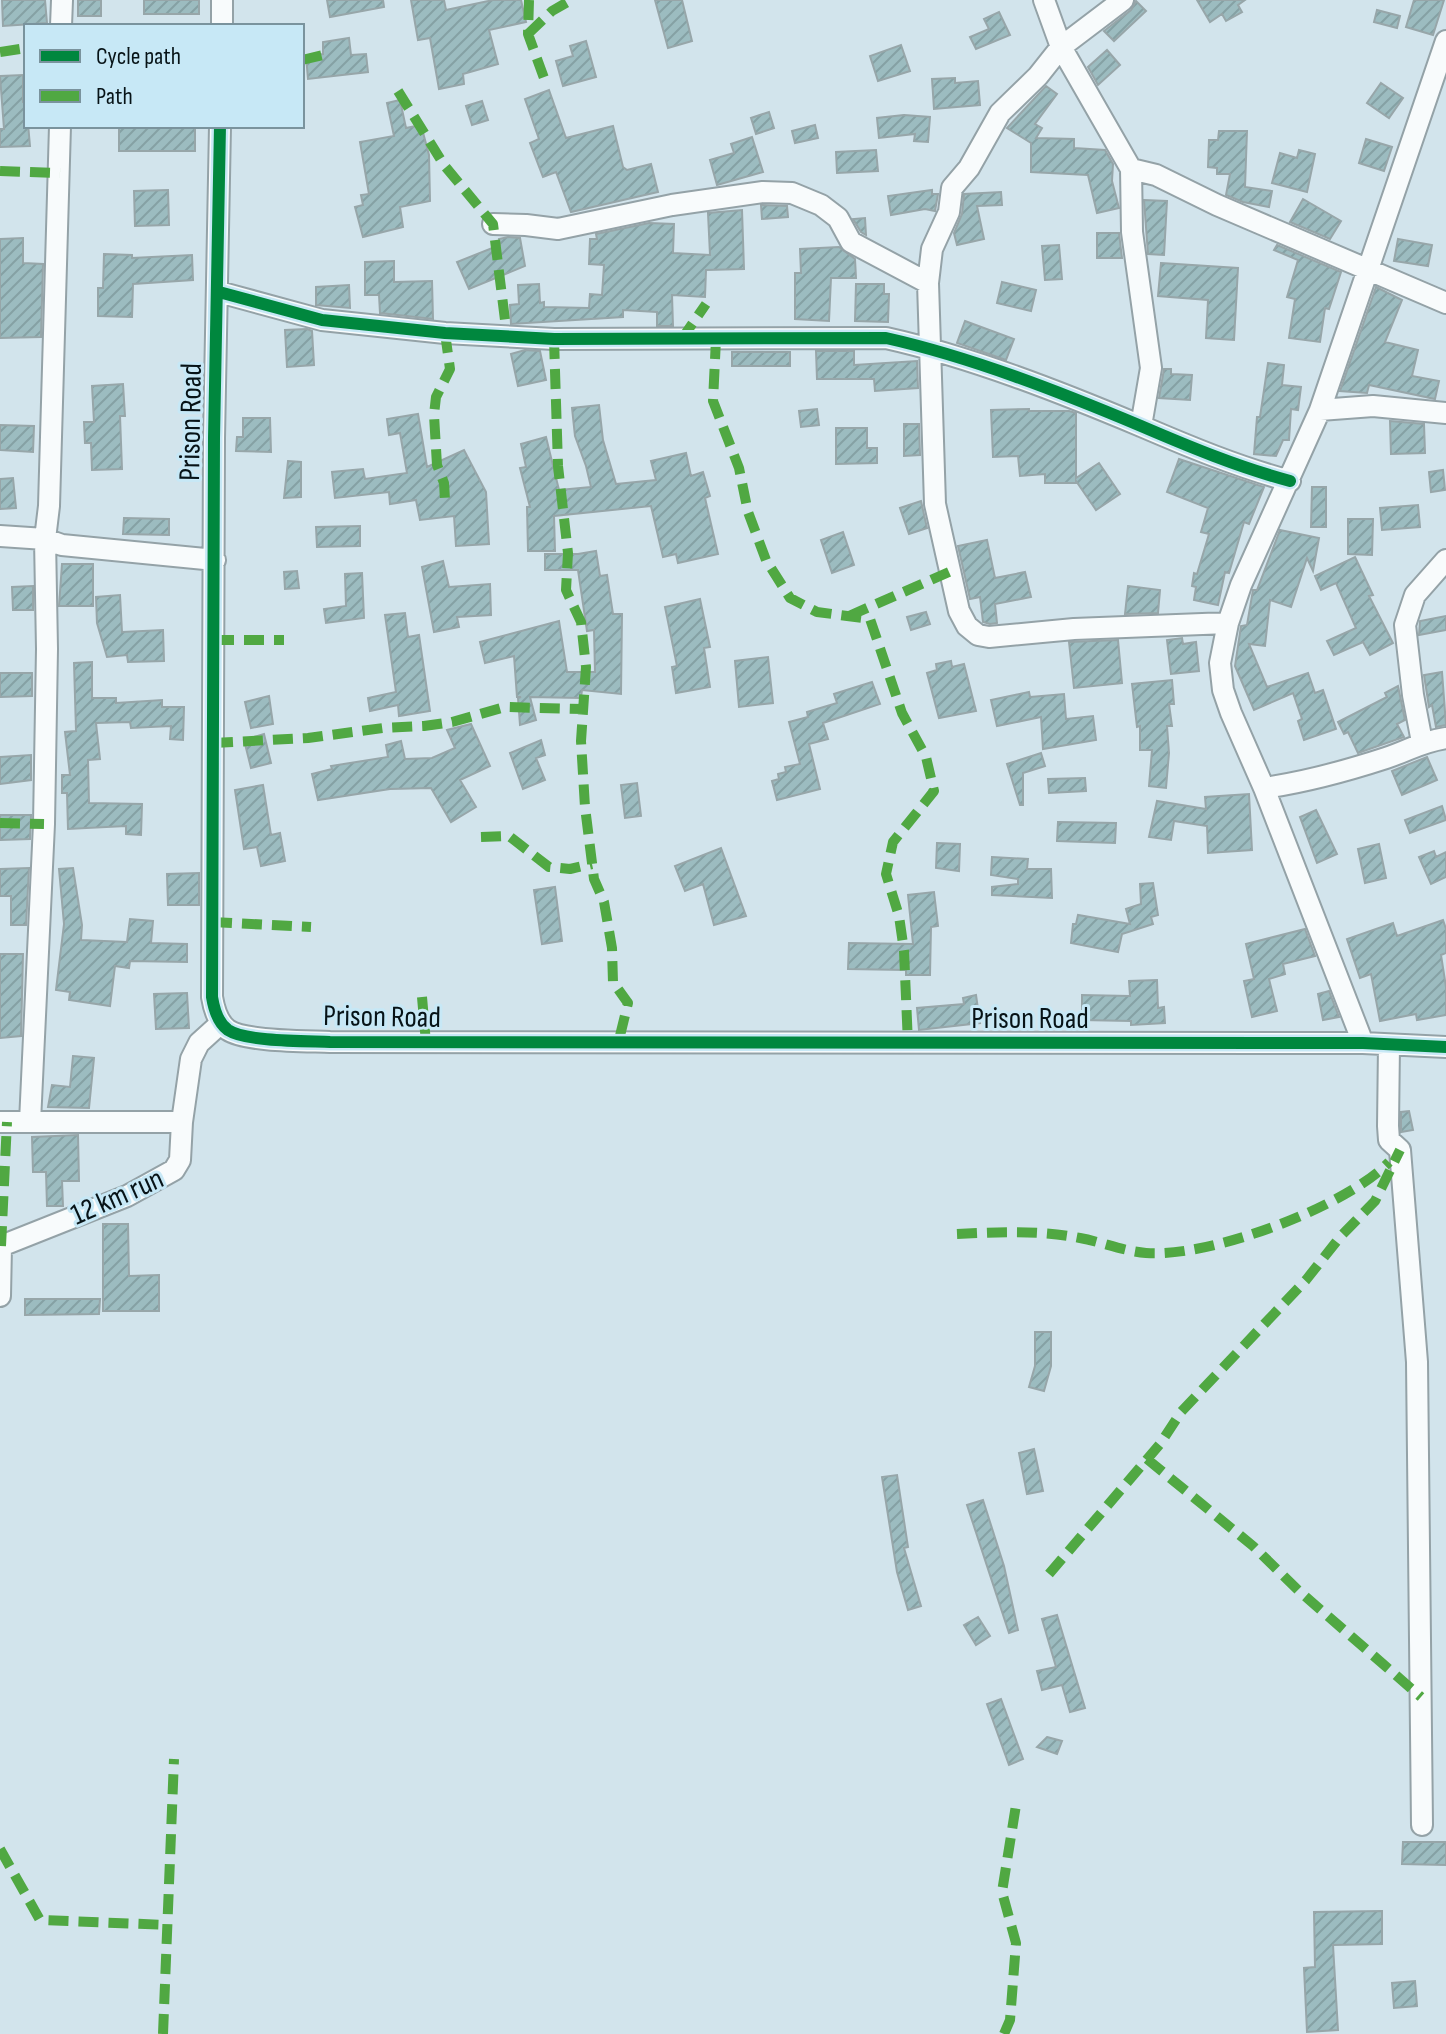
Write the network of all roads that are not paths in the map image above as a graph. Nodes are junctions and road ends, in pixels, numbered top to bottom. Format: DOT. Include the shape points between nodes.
graph roads {
  1 [pos="62,0"];
  2 [pos="222,0"];
  3 [pos="1044,0"];
  4 [pos="1123,0"];
  5 [pos="61,24"];
  6 [pos="222,24"];
  7 [pos="1446,41"];
  8 [pos="1061,47"];
  9 [pos="60,128"];
  10 [pos="220,128"];
  11 [pos="1131,169"];
  12 [pos="493,224"];
  13 [pos="1368,270"];
  14 [pos="928,283"];
  15 [pos="219,292"];
  16 [pos="1446,303"];
  17 [pos="932,348"];
  18 [pos="1320,410"];
  19 [pos="1446,413"];
  20 [pos="1141,426"];
  21 [pos="1290,481"];
  22 [pos="0,536"];
  23 [pos="45,539"];
  24 [pos="215,560"];
  25 [pos="1446,560"];
  26 [pos="1228,623"];
  27 [pos="1446,738"];
  28 [pos="1422,742"];
  29 [pos="1264,788"];
  30 [pos="221,1023"];
  31 [pos="1363,1043"];
  32 [pos="1389,1045"];
  33 [pos="1446,1047"];
  34 [pos="0,1122"];
  35 [pos="30,1122"];
  36 [pos="182,1122"];
  37 [pos="0,1296"];
  38 [pos="1422,1825"];
  1 -- 5 [label="street"];
  2 -- 6 [label="street"];
  3 -- 8 [label="street"];
  4 -- 8 [label="street"];
  7 -- 13 [label="street"];
  8 -- 11 [label="street"];
  8 -- 14 [label="street" via="1000,113 952,188 949,212 932,249"];
  9 -- 23 [label="street"];
  10 -- 15 [label="street, Prison Road"];
  11 -- 13 [label="street" via="1156,175"];
  11 -- 20 [label="street" via="1132,232 1151,368"];
  12 -- 14 [label="street" via="558,229 672,205 792,193 838,218 851,242"];
  13 -- 16 [label="street"];
  13 -- 18 [label="street"];
  14 -- 17 [label="street"];
  15 -- 17 [label="street" via="322,320 445,333 554,339 876,337"];
  15 -- 24 [label="street, Prison Road"];
  17 -- 20 [label="street"];
  17 -- 26 [label="street" via="935,504 954,595 967,626 989,637"];
  18 -- 19 [label="street" via="1373,406"];
  18 -- 21 [label="street"];
  20 -- 21 [label="street" via="1211,457"];
  21 -- 26 [label="street"];
  22 -- 23 [label="street"];
  23 -- 24 [label="street"];
  23 -- 35 [label="street" via="44,824"];
  24 -- 30 [label="street, Prison Road" via="212,997"];
  25 -- 28 [label="street" via="1415,595 1405,625"];
  26 -- 29 [label="street" via="1220,663 1223,690"];
  27 -- 28 [label="street"];
  28 -- 29 [label="street" via="1334,774"];
  29 -- 31 [label="street"];
  30 -- 31 [label="street, Prison Road" via="249,1037 330,1042"];
  30 -- 36 [label="street, 12 km run" via="199,1043 191,1059"];
  31 -- 32 [label="street, Prison Road"];
  32 -- 33 [label="street, Prison Road"];
  32 -- 38 [label="street" via="1389,1140 1400,1150 1417,1362"];
  34 -- 35 [label="street"];
  35 -- 36 [label="street"];
  36 -- 37 [label="street, 12 km run" via="180,1160 174,1170 127,1196 1,1246"];
}
